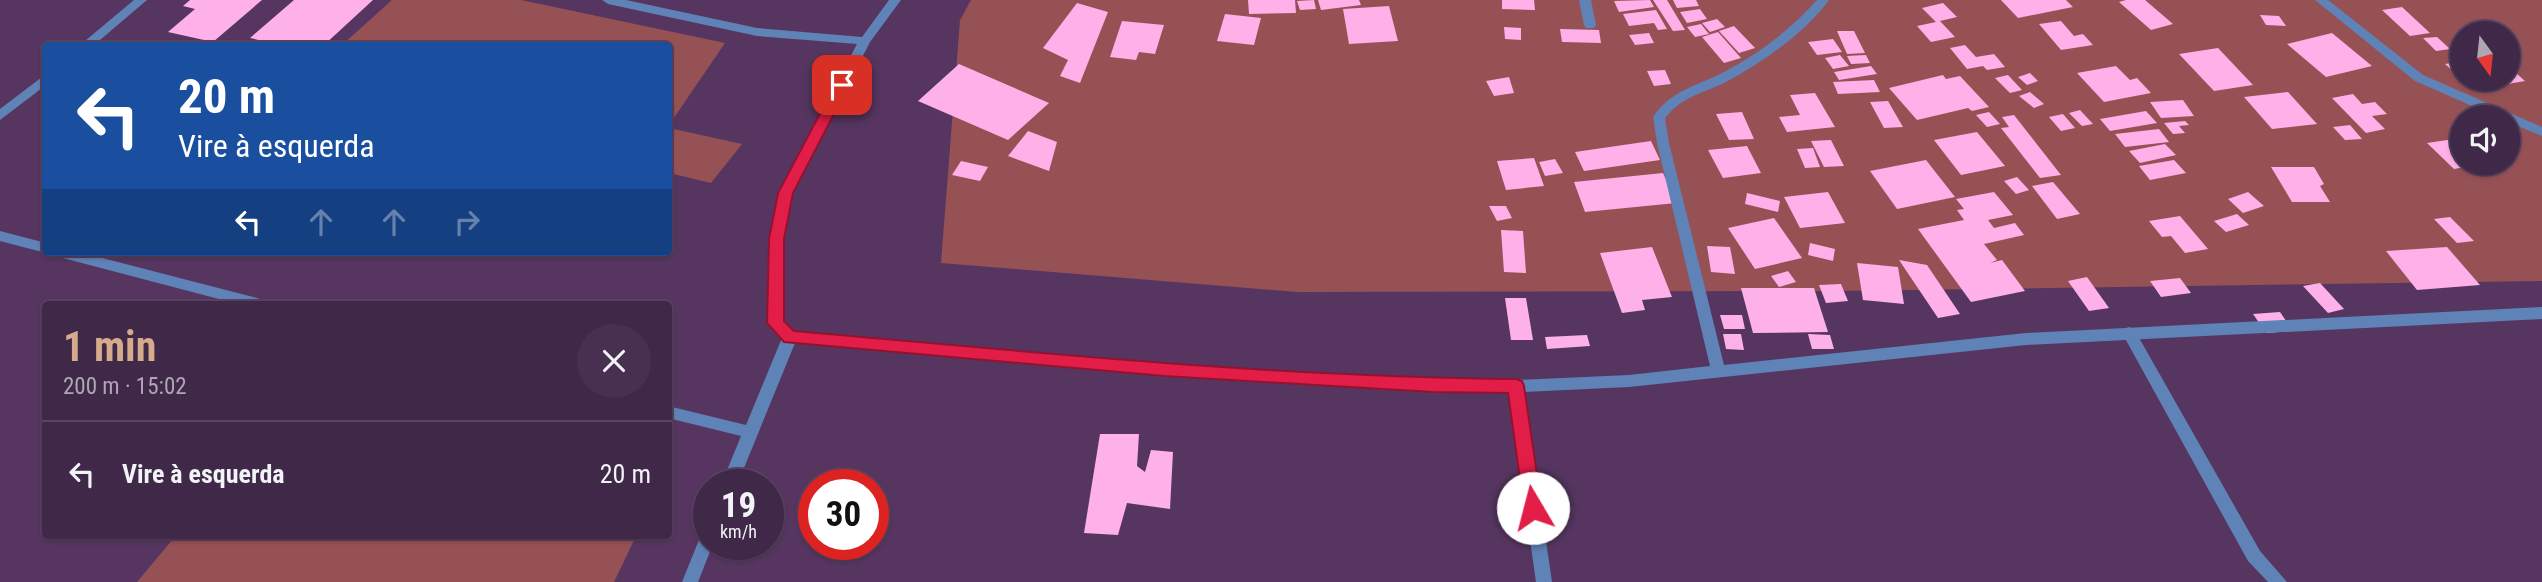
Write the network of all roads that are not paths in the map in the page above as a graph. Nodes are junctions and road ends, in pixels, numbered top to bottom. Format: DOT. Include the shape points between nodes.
graph roads {
  1 [pos="141,0"];
  2 [pos="608,0"];
  3 [pos="895,0"];
  4 [pos="1585,0"];
  5 [pos="1823,0"];
  6 [pos="2321,0"];
  7 [pos="1590,25"];
  8 [pos="865,41"];
  9 [pos="91,42"];
  10 [pos="42,81"];
  11 [pos="2481,105"];
  12 [pos="0,116"];
  13 [pos="2520,122"];
  14 [pos="2542,132"];
  15 [pos="3,241"];
  16 [pos="42,247"];
  17 [pos="74,256"];
  18 [pos="246,301"];
  19 [pos="2542,313"];
  20 [pos="2129,333"];
  21 [pos="790,337"];
  22 [pos="1718,370"];
  23 [pos="1516,386"];
  24 [pos="672,413"];
  25 [pos="750,432"];
  26 [pos="735,469"];
  27 [pos="699,560"];
  28 [pos="690,582"];
  29 [pos="1544,582"];
  30 [pos="2279,582"];
  1 -- 9 [label="street"];
  2 -- 8 [label="street" via="757,32"];
  3 -- 8 [label="street"];
  4 -- 7 [label="street"];
  5 -- 22 [label="street" via="1763,55 1716,82 1674,97 1659,117"];
  6 -- 11 [label="street" via="2419,78"];
  8 -- 21 [label="street" via="786,193 777,239 775,323"];
  10 -- 12 [label="street"];
  13 -- 14 [label="street"];
  15 -- 16 [label="street"];
  17 -- 18 [label="street"];
  19 -- 20 [label="street"];
  20 -- 22 [label="street"];
  20 -- 30 [label="street" via="2254,556"];
  21 -- 23 [label="street" via="1164,370"];
  21 -- 25 [label="street"];
  22 -- 23 [label="street" via="1629,381"];
  23 -- 29 [label="street"];
  24 -- 25 [label="street"];
  25 -- 26 [label="street"];
  27 -- 28 [label="street"];
}
